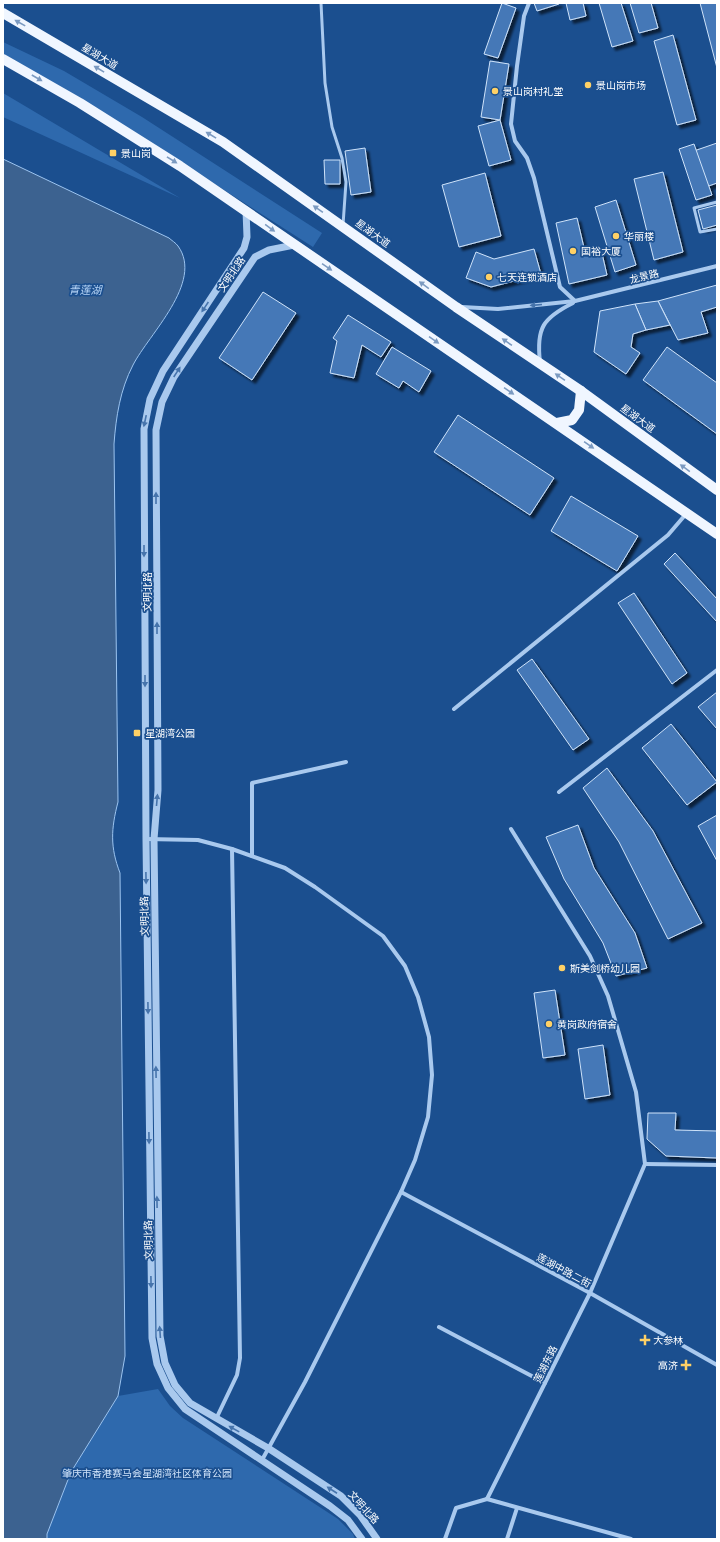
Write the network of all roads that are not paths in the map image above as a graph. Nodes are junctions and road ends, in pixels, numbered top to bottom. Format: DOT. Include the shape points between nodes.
graph roads {
  1 [pos="321,3"];
  2 [pos="529,3"];
  3 [pos="3,13"];
  4 [pos="3,58"];
  5 [pos="717,202"];
  6 [pos="246,210"];
  7 [pos="343,227"];
  8 [pos="717,229"];
  9 [pos="294,245"];
  10 [pos="717,266"];
  11 [pos="575,302"];
  12 [pos="456,307"];
  13 [pos="540,363"];
  14 [pos="581,391"];
  15 [pos="557,423"];
  16 [pos="717,490"];
  17 [pos="687,513"];
  18 [pos="717,534"];
  19 [pos="717,670"];
  20 [pos="454,709"];
  21 [pos="346,762"];
  22 [pos="559,792"];
  23 [pos="510,829"];
  24 [pos="146,839"];
  25 [pos="154,839"];
  26 [pos="232,849"];
  27 [pos="252,856"];
  28 [pos="645,1164"];
  29 [pos="717,1165"];
  30 [pos="401,1192"];
  31 [pos="590,1293"];
  32 [pos="439,1327"];
  33 [pos="717,1365"];
  34 [pos="545,1383"];
  35 [pos="216,1419"];
  36 [pos="268,1448"];
  37 [pos="262,1460"];
  38 [pos="487,1499"];
  39 [pos="517,1508"];
  40 [pos="612,1534"];
  41 [pos="362,1539"];
  42 [pos="376,1539"];
  43 [pos="445,1539"];
  44 [pos="507,1539"];
  45 [pos="610,1539"];
  46 [pos="631,1539"];
  1 -- 7 [label="lane" via="325,83 332,127 342,158 346,182"];
  2 -- 11 [label="street" via="524,16 516,66 511,124 515,141 526,158 534,178 560,287"];
  7 -- 3 [label="main road, 星湖大道, one-way" via="223,142"];
  4 -- 6 [label="main road, one-way" via="80,103"];
  5 -- 8 [label="lane" via="694,208 700,232"];
  6 -- 9 [label="main road, one-way"];
  6 -- 24 [label="street, 文明北路, one-way" via="247,237 244,248 163,371 150,399 144,429"];
  12 -- 7 [label="main road, 星湖大道, one-way"];
  9 -- 15 [label="main road, one-way"];
  25 -- 9 [label="street, 文明北路, one-way" via="158,790 156,430 162,402 174,377 255,257 269,250"];
  10 -- 11 [label="street, 龙景路"];
  11 -- 12 [label="street, one-way" via="498,309"];
  11 -- 13 [label="street" via="556,312 545,322 538,348"];
  13 -- 12 [label="main road, 星湖大道, one-way"];
  14 -- 13 [label="main road, 星湖大道, one-way"];
  14 -- 15 [label="main road" via="579,410 572,420"];
  16 -- 14 [label="main road, 星湖大道, one-way"];
  15 -- 17 [label="main road, one-way"];
  17 -- 18 [label="main road"];
  17 -- 20 [label="street" via="668,535"];
  19 -- 22 [label="street"];
  21 -- 27 [label="street" via="252,784"];
  23 -- 28 [label="street" via="590,956 608,996 636,1092"];
  24 -- 25 [label="street"];
  24 -- 37 [label="street, 文明北路, one-way" via="152,1338 157,1364 168,1388 185,1409"];
  25 -- 26 [label="street" via="198,840"];
  35 -- 25 [label="street, 文明北路, one-way" via="190,1403 175,1385 165,1363 160,1336"];
  26 -- 27 [label="street"];
  26 -- 35 [label="street" via="240,1358 237,1374"];
  27 -- 30 [label="street" via="285,868 348,909 383,936 405,966 418,998 429,1037 432,1076 428,1117 415,1160"];
  28 -- 29 [label="street"];
  28 -- 31 [label="street, 莲湖东路"];
  30 -- 31 [label="street, 莲湖中路二街"];
  30 -- 36 [label="street" via="305,1382"];
  31 -- 33 [label="street, 莲湖中路二街"];
  31 -- 34 [label="street, 莲湖东路"];
  32 -- 34 [label="street"];
  34 -- 38 [label="street, 莲湖东路"];
  36 -- 35 [label="street, 文明北路, one-way"];
  36 -- 37 [label="street"];
  42 -- 36 [label="street, 文明北路, one-way" via="360,1515 341,1496"];
  37 -- 41 [label="street, 文明北路" via="348,1520"];
  38 -- 39 [label="street"];
  38 -- 43 [label="street" via="456,1508"];
  39 -- 40 [label="street"];
  39 -- 44 [label="street"];
  40 -- 45 [label="street"];
  40 -- 46 [label="street"];
}
